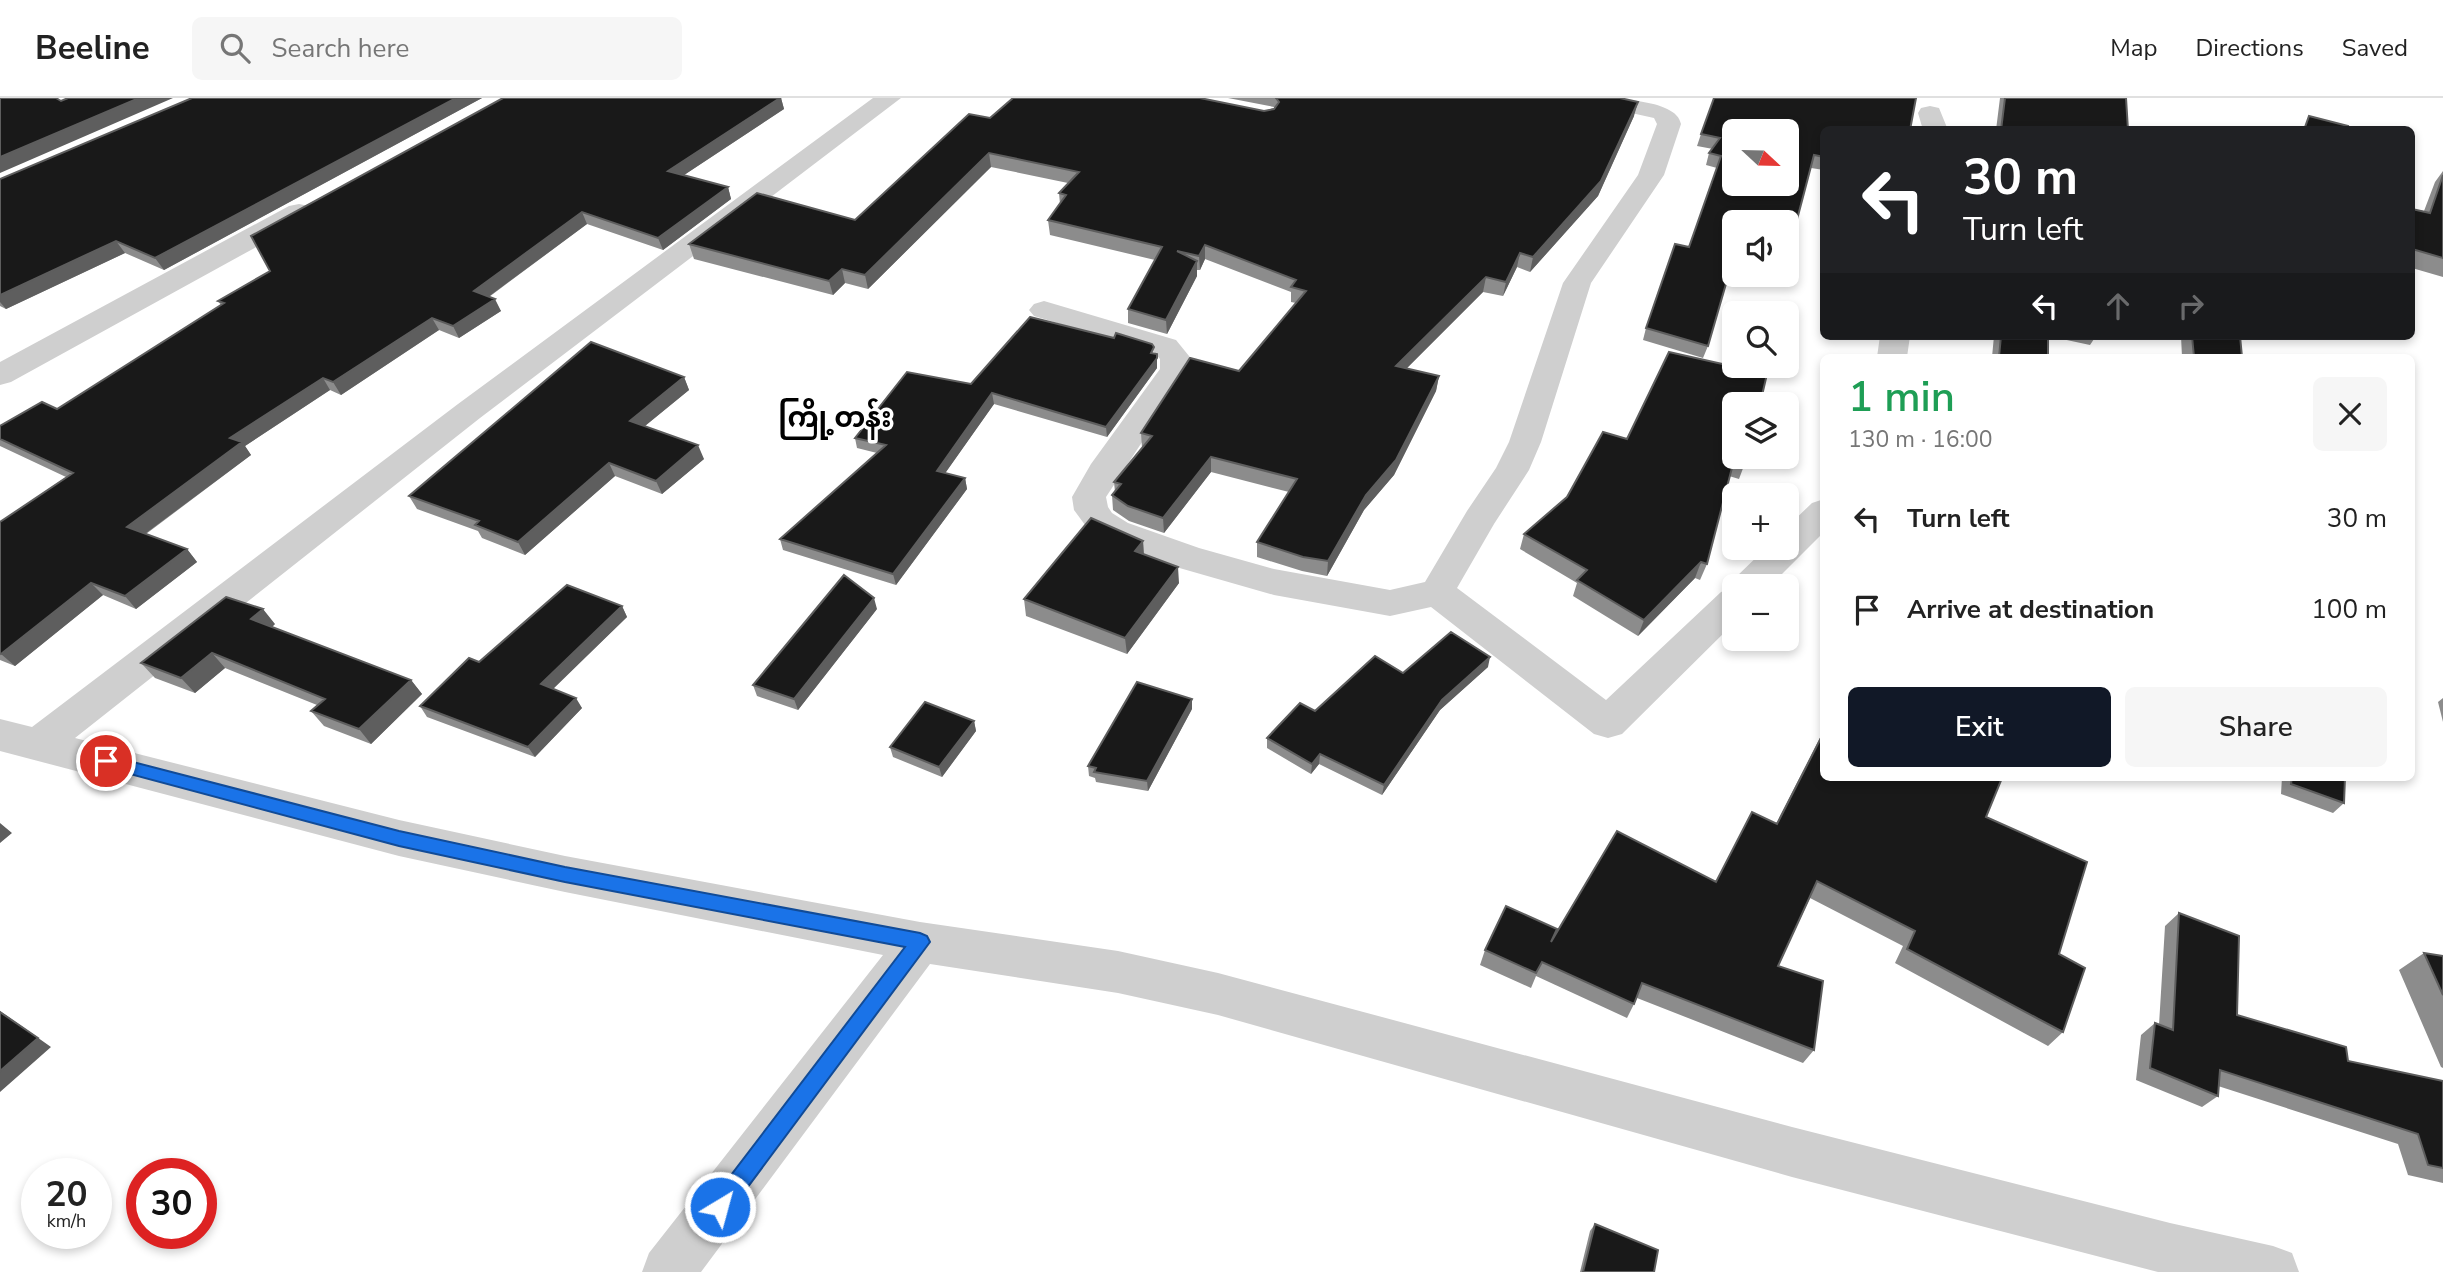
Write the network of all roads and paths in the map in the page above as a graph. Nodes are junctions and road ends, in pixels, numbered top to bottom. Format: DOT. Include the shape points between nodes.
graph roads {
  1 [pos="889,98"];
  2 [pos="1595,98"];
  3 [pos="323,199"];
  4 [pos="1044,310"];
  5 [pos="0,375"];
  6 [pos="1820,515"];
  7 [pos="1761,574"];
  8 [pos="1437,592"];
  9 [pos="1722,613"];
  10 [pos="19,740"];
  11 [pos="920,942"];
  12 [pos="668,1272"];
  13 [pos="2273,1272"];
  1 -- 10 [label="street"];
  2 -- 8 [label="street" via="1662,112 1669,124 1651,175 1577,283 1512,470"];
  3 -- 5 [label="street"];
  4 -- 8 [label="street" via="1165,346 1177,360 1089,497 1091,510 1100,521 1189,558 1274,582 1390,603"];
  6 -- 7 [label="street"];
  8 -- 9 [label="street" via="1608,723"];
  10 -- 11 [label="street" via="399,838"];
  11 -- 12 [label="street"];
  11 -- 13 [label="street" via="1118,972 1218,994 1792,1152"];
}
